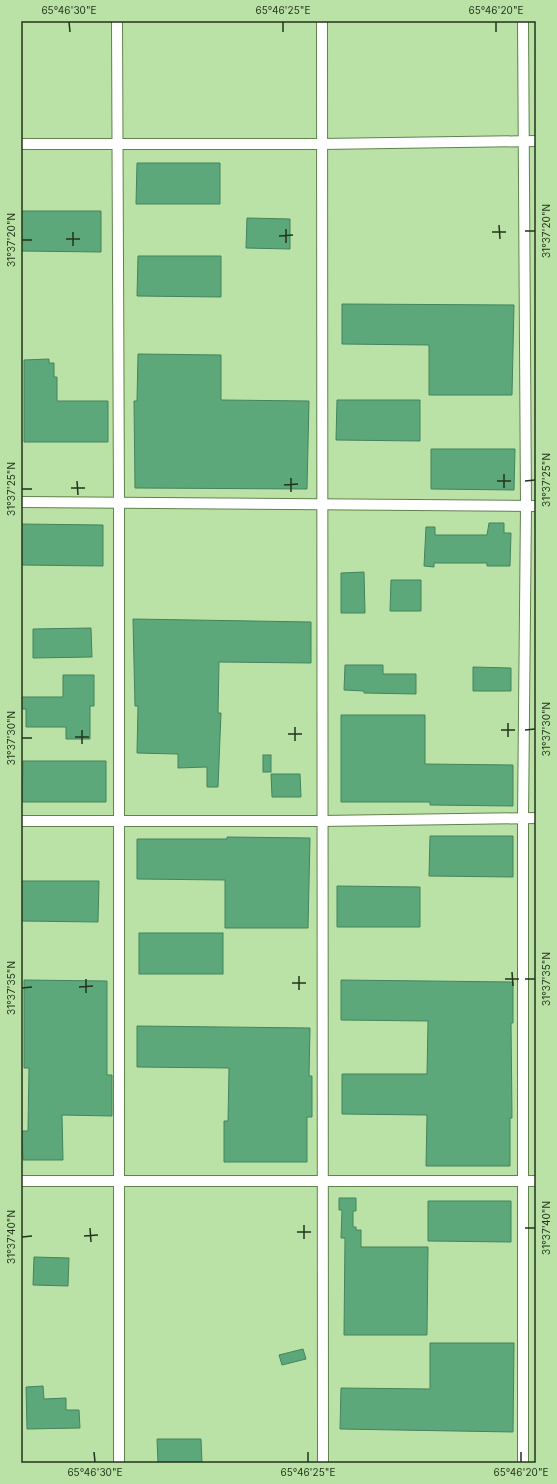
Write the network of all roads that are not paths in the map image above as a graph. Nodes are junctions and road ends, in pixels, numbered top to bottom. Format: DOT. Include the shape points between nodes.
graph roads {
  1 [pos="116,21"];
  2 [pos="322,21"];
  3 [pos="523,21"];
  4 [pos="524,141"];
  5 [pos="536,141"];
  6 [pos="21,144"];
  7 [pos="117,144"];
  8 [pos="322,144"];
  9 [pos="21,502"];
  10 [pos="119,503"];
  11 [pos="321,504"];
  12 [pos="531,506"];
  13 [pos="523,818"];
  14 [pos="536,818"];
  15 [pos="21,821"];
  16 [pos="322,821"];
  17 [pos="119,822"];
  18 [pos="21,1181"];
  19 [pos="119,1181"];
  20 [pos="322,1181"];
  21 [pos="523,1181"];
  22 [pos="536,1181"];
  23 [pos="119,1463"];
  24 [pos="323,1463"];
  25 [pos="524,1463"];
  1 -- 7 [label="street"];
  2 -- 8 [label="street"];
  3 -- 4 [label="street"];
  4 -- 5 [label="street"];
  4 -- 8 [label="street"];
  4 -- 12 [label="street"];
  6 -- 7 [label="street"];
  7 -- 8 [label="street"];
  7 -- 10 [label="street"];
  8 -- 11 [label="street"];
  9 -- 10 [label="street"];
  10 -- 11 [label="street"];
  10 -- 17 [label="street"];
  11 -- 12 [label="street"];
  11 -- 16 [label="street"];
  12 -- 13 [label="street"];
  13 -- 14 [label="street"];
  13 -- 16 [label="street"];
  13 -- 21 [label="street"];
  15 -- 17 [label="street"];
  16 -- 17 [label="street"];
  16 -- 20 [label="street"];
  17 -- 19 [label="street"];
  18 -- 19 [label="street"];
  19 -- 20 [label="street"];
  19 -- 23 [label="street"];
  20 -- 21 [label="street"];
  20 -- 24 [label="street"];
  21 -- 22 [label="street"];
  21 -- 25 [label="street"];
}
